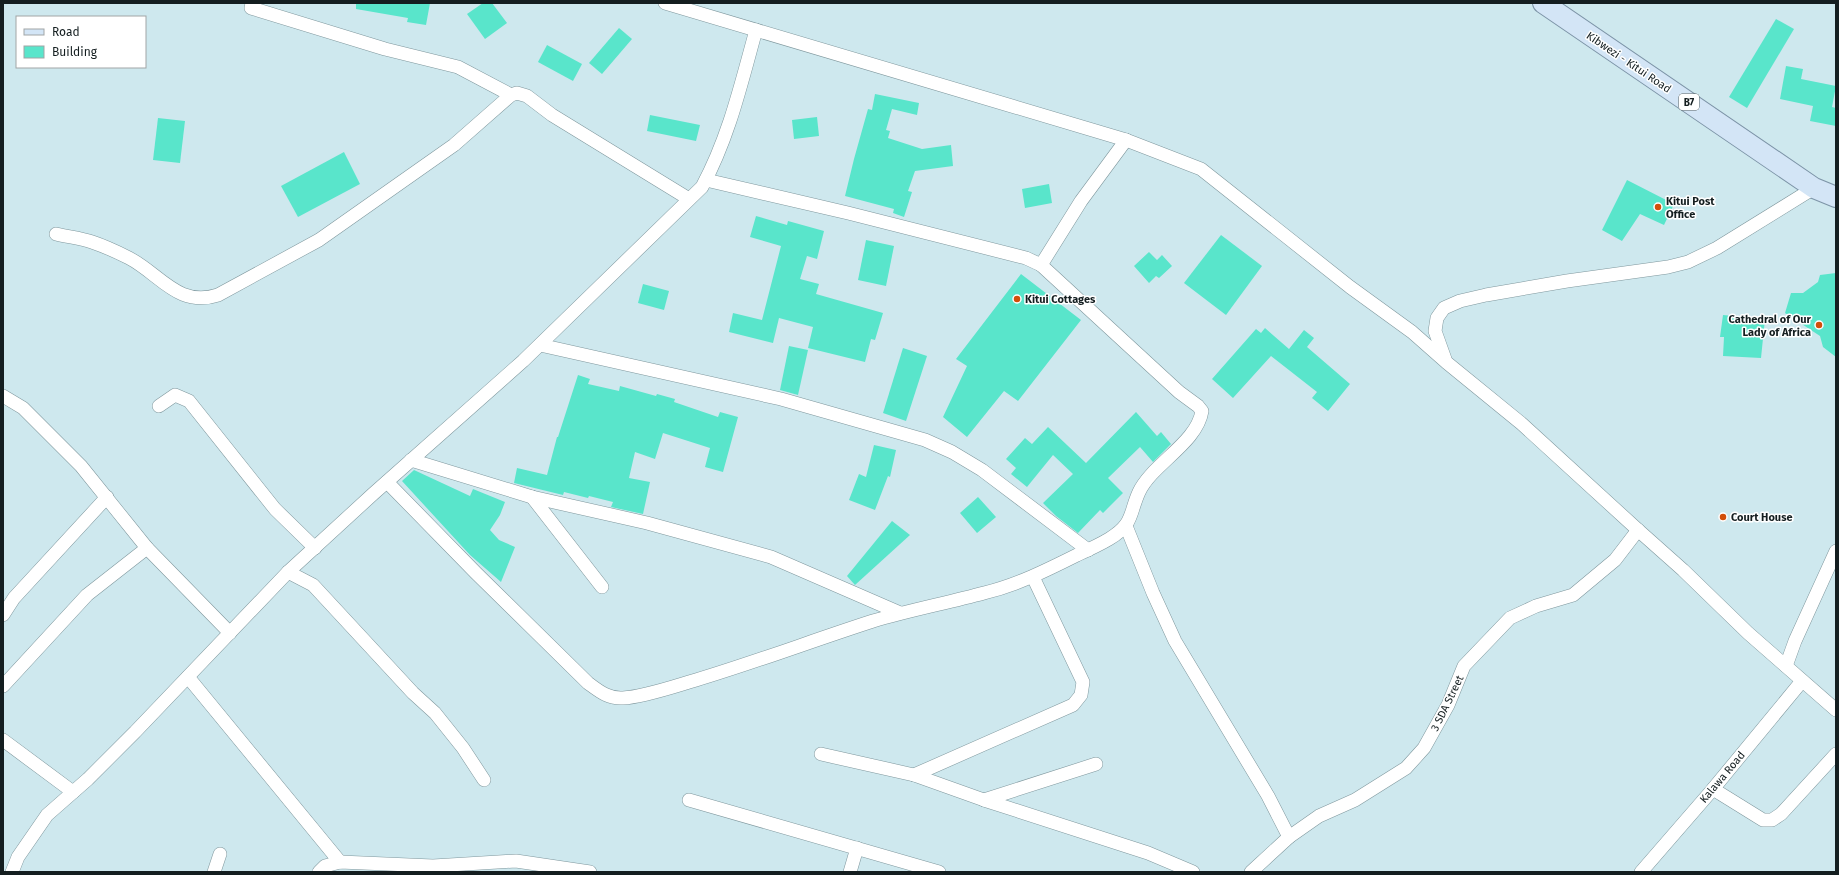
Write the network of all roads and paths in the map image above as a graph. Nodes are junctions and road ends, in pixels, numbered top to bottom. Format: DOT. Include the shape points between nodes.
graph roads {
  1 [pos="252,3"];
  2 [pos="665,3"];
  3 [pos="1544,3"];
  4 [pos="756,30"];
  5 [pos="511,95"];
  6 [pos="1126,140"];
  7 [pos="706,180"];
  8 [pos="1814,188"];
  9 [pos="1836,197"];
  10 [pos="689,199"];
  11 [pos="56,234"];
  12 [pos="1041,265"];
  13 [pos="540,345"];
  14 [pos="1446,362"];
  15 [pos="3,396"];
  16 [pos="159,406"];
  17 [pos="411,460"];
  18 [pos="387,482"];
  19 [pos="106,497"];
  20 [pos="532,497"];
  21 [pos="1126,526"];
  22 [pos="1638,530"];
  23 [pos="147,548"];
  24 [pos="315,548"];
  25 [pos="1088,550"];
  26 [pos="1836,551"];
  27 [pos="288,572"];
  28 [pos="1033,577"];
  29 [pos="602,587"];
  30 [pos="900,613"];
  31 [pos="3,615"];
  32 [pos="230,633"];
  33 [pos="1786,666"];
  34 [pos="188,677"];
  35 [pos="1802,681"];
  36 [pos="3,686"];
  37 [pos="1836,710"];
  38 [pos="3,740"];
  39 [pos="821,754"];
  40 [pos="1836,754"];
  41 [pos="1096,764"];
  42 [pos="914,775"];
  43 [pos="484,780"];
  44 [pos="1713,788"];
  45 [pos="73,792"];
  46 [pos="689,800"];
  47 [pos="984,800"];
  48 [pos="1289,837"];
  49 [pos="857,848"];
  50 [pos="220,854"];
  51 [pos="340,862"];
  52 [pos="12,872"];
  53 [pos="214,872"];
  54 [pos="319,872"];
  55 [pos="590,872"];
  56 [pos="850,872"];
  57 [pos="939,872"];
  58 [pos="1193,872"];
  59 [pos="1251,872"];
  60 [pos="1641,872"];
  1 -- 5 [label="street" via="251,8 385,49 458,67"];
  2 -- 4 [label="street"];
  3 -- 8 [label="main road, Kibwezi - Kitui Road / B7"];
  4 -- 6 [label="street"];
  4 -- 7 [label="street" via="732,117 718,158"];
  5 -- 10 [label="street" via="517,93 527,96 552,115"];
  5 -- 11 [label="street" via="454,144 319,240 218,295 205,299 193,298 171,289 130,259 92,242"];
  6 -- 12 [label="street" via="1081,201"];
  6 -- 14 [label="street" via="1201,169 1350,287 1412,332"];
  7 -- 10 [label="street"];
  7 -- 12 [label="street" via="1026,258"];
  8 -- 9 [label="main road, Kibwezi - Kitui Road / B7"];
  8 -- 14 [label="street" via="1716,248 1688,262 1486,295 1444,308 1437,318 1435,331"];
  10 -- 13 [label="street"];
  12 -- 21 [label="street" via="1202,412 1194,431 1146,481"];
  13 -- 17 [label="street"];
  13 -- 25 [label="street" via="782,399 925,440 982,470"];
  14 -- 22 [label="street" via="1522,424"];
  15 -- 19 [label="street" via="23,408 81,466"];
  16 -- 24 [label="street" via="175,395 189,401 275,508"];
  17 -- 18 [label="street"];
  17 -- 20 [label="street"];
  18 -- 24 [label="street"];
  18 -- 30 [label="street" via="577,672 606,696 622,698 669,688 742,667"];
  19 -- 23 [label="street"];
  19 -- 31 [label="street" via="14,598"];
  20 -- 29 [label="street"];
  20 -- 30 [label="street" via="647,523 771,557"];
  21 -- 25 [label="street" via="1110,539"];
  21 -- 48 [label="street" via="1175,641 1268,796"];
  22 -- 33 [label="street"];
  22 -- 48 [label="street, 3 SDA Street" via="1615,560 1572,595 1536,606 1510,618 1464,666 1448,705 1424,748 1406,768 1355,800 1319,816"];
  23 -- 32 [label="street"];
  23 -- 36 [label="street" via="87,595"];
  24 -- 27 [label="street"];
  25 -- 28 [label="street"];
  26 -- 33 [label="street"];
  27 -- 32 [label="street"];
  27 -- 43 [label="street" via="313,585 413,693 435,713 464,748"];
  28 -- 30 [label="street" via="986,593"];
  28 -- 42 [label="street" via="1083,682 1081,695 1073,705"];
  32 -- 34 [label="street"];
  33 -- 35 [label="street"];
  34 -- 45 [label="street"];
  34 -- 51 [label="street"];
  35 -- 37 [label="street"];
  35 -- 44 [label="street, Kalawa Road"];
  38 -- 45 [label="street"];
  39 -- 42 [label="street"];
  40 -- 44 [label="street" via="1781,814 1772,820 1763,820"];
  41 -- 47 [label="street"];
  42 -- 47 [label="street"];
  44 -- 60 [label="street, Kalawa Road"];
  45 -- 52 [label="street" via="46,815 18,858"];
  46 -- 49 [label="street"];
  47 -- 58 [label="street" via="1148,852"];
  48 -- 59 [label="street, 3 SDA Street"];
  49 -- 56 [label="street"];
  49 -- 57 [label="street"];
  50 -- 53 [label="street"];
  51 -- 54 [label="street" via="325,866"];
  51 -- 55 [label="street" via="433,866 516,861"];
}
